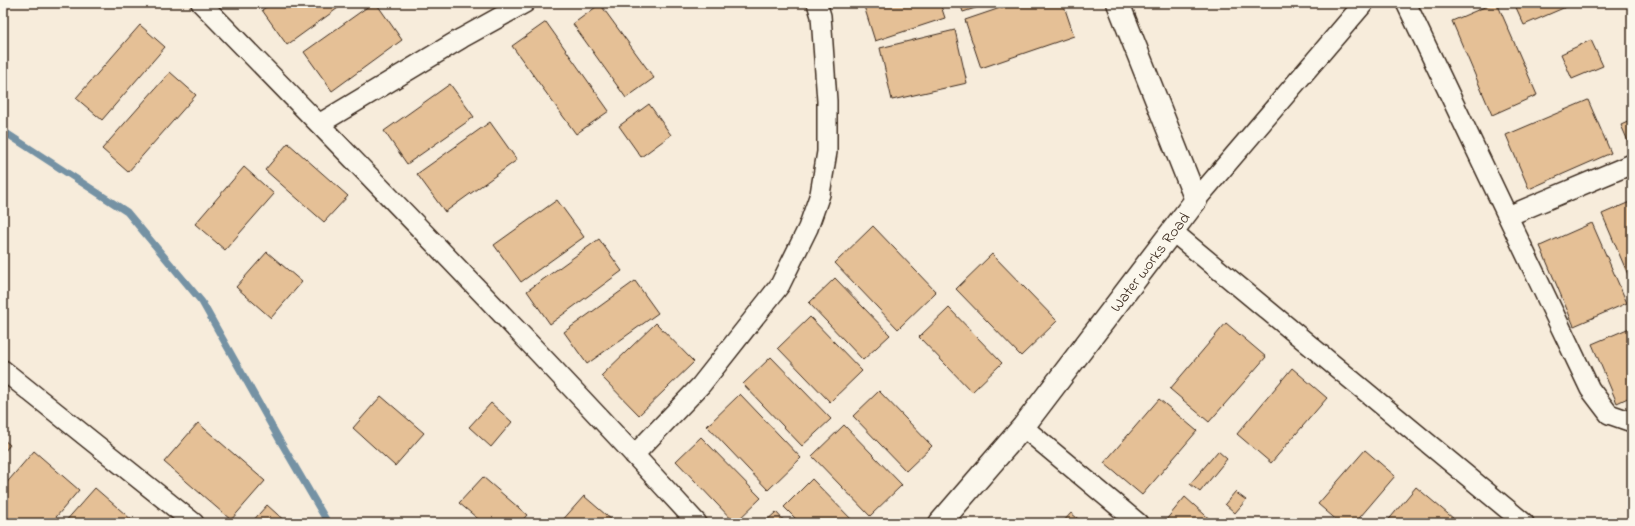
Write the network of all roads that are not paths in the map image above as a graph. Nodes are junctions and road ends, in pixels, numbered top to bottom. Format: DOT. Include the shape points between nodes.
graph roads {
  1 [pos="201,3"];
  2 [pos="525,3"];
  3 [pos="817,3"];
  4 [pos="1118,3"];
  5 [pos="1364,3"];
  6 [pos="1406,3"];
  7 [pos="319,124"];
  8 [pos="1632,164"];
  9 [pos="1196,200"];
  10 [pos="1508,216"];
  11 [pos="1172,231"];
  12 [pos="3,370"];
  13 [pos="1632,422"];
  14 [pos="1023,427"];
  15 [pos="634,455"];
  16 [pos="194,523"];
  17 [pos="697,523"];
  18 [pos="940,523"];
  19 [pos="1138,523"];
  20 [pos="1524,523"];
  1 -- 7 [label="street"];
  2 -- 7 [label="street"];
  3 -- 15 [label="street" via="821,16 827,101 826,152 820,194 808,228 780,285 701,385"];
  4 -- 9 [label="street"];
  5 -- 9 [label="street, Water works Road"];
  6 -- 10 [label="street"];
  7 -- 15 [label="street"];
  8 -- 10 [label="street"];
  9 -- 11 [label="street, Water works Road"];
  10 -- 13 [label="street" via="1590,389 1609,414"];
  11 -- 14 [label="street, Water works Road"];
  11 -- 20 [label="street"];
  12 -- 16 [label="street"];
  14 -- 18 [label="street, Water works Road"];
  14 -- 19 [label="street"];
  15 -- 17 [label="street"];
}
